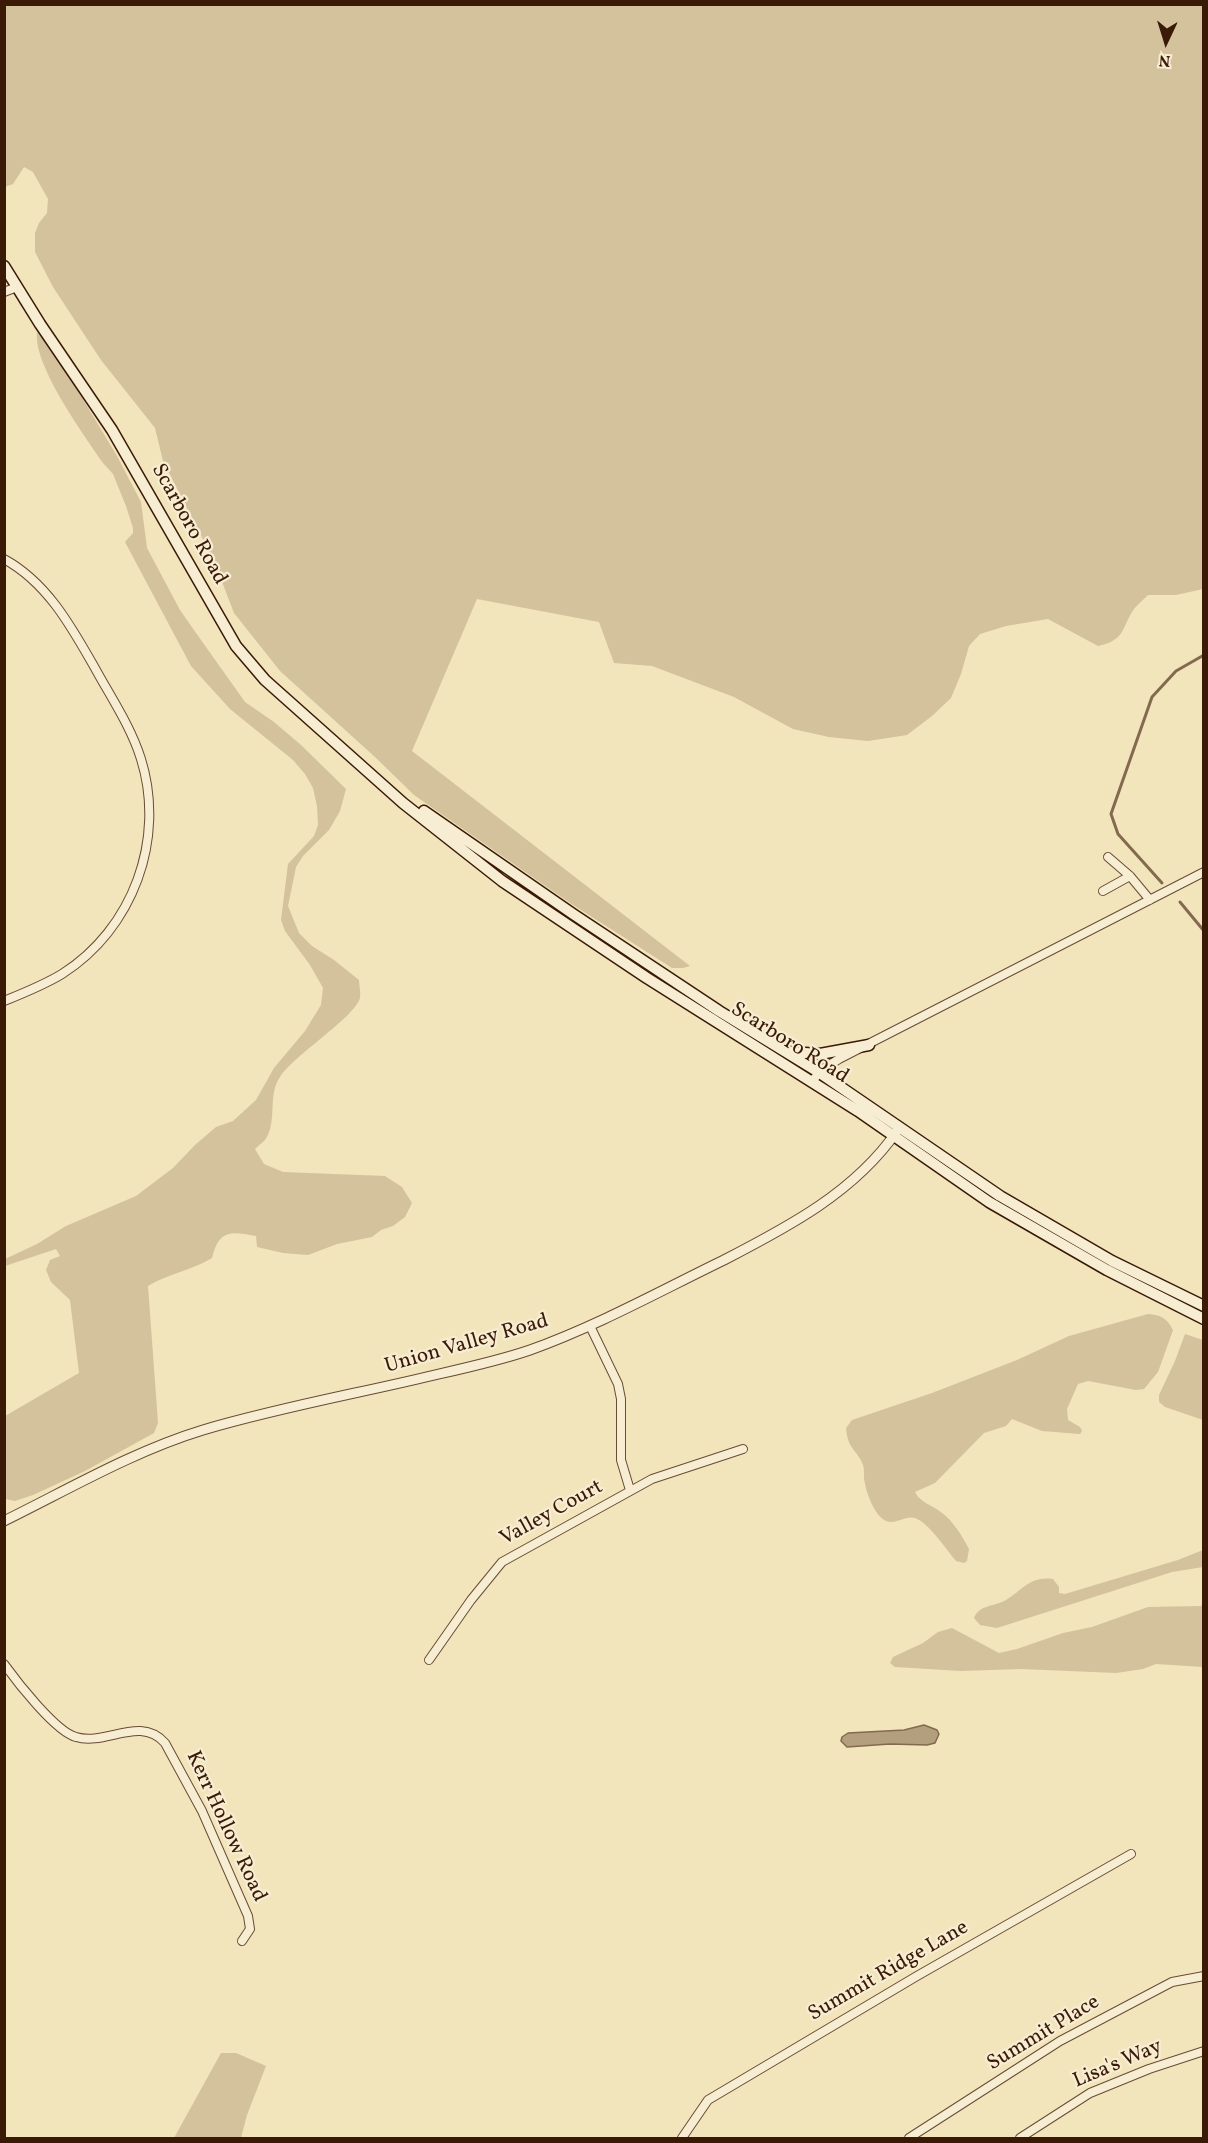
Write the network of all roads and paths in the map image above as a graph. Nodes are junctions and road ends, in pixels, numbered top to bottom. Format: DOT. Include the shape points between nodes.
graph roads {
  1 [pos="5,267"];
  2 [pos="16,286"];
  3 [pos="4,292"];
  4 [pos="4,559"];
  5 [pos="373,774"];
  6 [pos="1108,857"];
  7 [pos="1203,872"];
  8 [pos="1130,876"];
  9 [pos="1103,891"];
  10 [pos="1150,900"];
  11 [pos="4,1001"];
  12 [pos="869,1045"];
  13 [pos="786,1052"];
  14 [pos="820,1073"];
  15 [pos="812,1082"];
  16 [pos="896,1131"];
  17 [pos="1203,1306"];
  18 [pos="1203,1319"];
  19 [pos="590,1326"];
  20 [pos="743,1449"];
  21 [pos="630,1490"];
  22 [pos="4,1521"];
  23 [pos="429,1660"];
  24 [pos="4,1664"];
  25 [pos="1131,1854"];
  26 [pos="242,1941"];
  27 [pos="1203,1976"];
  28 [pos="1203,2051"];
  29 [pos="682,2139"];
  30 [pos="909,2139"];
  31 [pos="1020,2139"];
  1 -- 2 [label="main road, Scarboro Road"];
  2 -- 3 [label="street"];
  2 -- 5 [label="main road, Scarboro Road" via="112,430 236,646 265,680"];
  4 -- 11 [label="street" via="44,590 84,649 132,734 148,786 150,809 140,873 110,930 63,973"];
  5 -- 13 [label="main road, Scarboro Road" via="564,908"];
  5 -- 15 [label="main road, Scarboro Road" via="502,881"];
  6 -- 8 [label="street"];
  7 -- 10 [label="street"];
  8 -- 9 [label="street"];
  8 -- 10 [label="street"];
  10 -- 12 [label="street"];
  12 -- 13 [label="main road" via="820,1054"];
  12 -- 14 [label="street"];
  13 -- 14 [label="main road, Scarboro Road"];
  14 -- 15 [label="street"];
  14 -- 16 [label="main road, Scarboro Road"];
  15 -- 16 [label="main road, Scarboro Road"];
  16 -- 17 [label="main road, Scarboro Road" via="1051,1227"];
  16 -- 18 [label="main road, Scarboro Road" via="989,1202 1046,1237"];
  16 -- 19 [label="street, Union Valley Road" via="837,1194 814,1210 753,1245"];
  19 -- 21 [label="street" via="618,1384 621,1460"];
  19 -- 22 [label="street, Union Valley Road" via="475,1366 202,1431 140,1455"];
  20 -- 21 [label="street, Valley Court"];
  21 -- 23 [label="street, Valley Court" via="502,1562"];
  24 -- 26 [label="street, Kerr Hollow Road" via="60,1728 75,1737 92,1739 147,1731 160,1737 202,1811 248,1916 250,1929"];
  25 -- 29 [label="street, Summit Ridge Lane" via="708,2100"];
  27 -- 30 [label="street, Summit Place" via="1172,1982 1060,2041"];
  28 -- 31 [label="street, Lisa's Way" via="1090,2093"];
}
